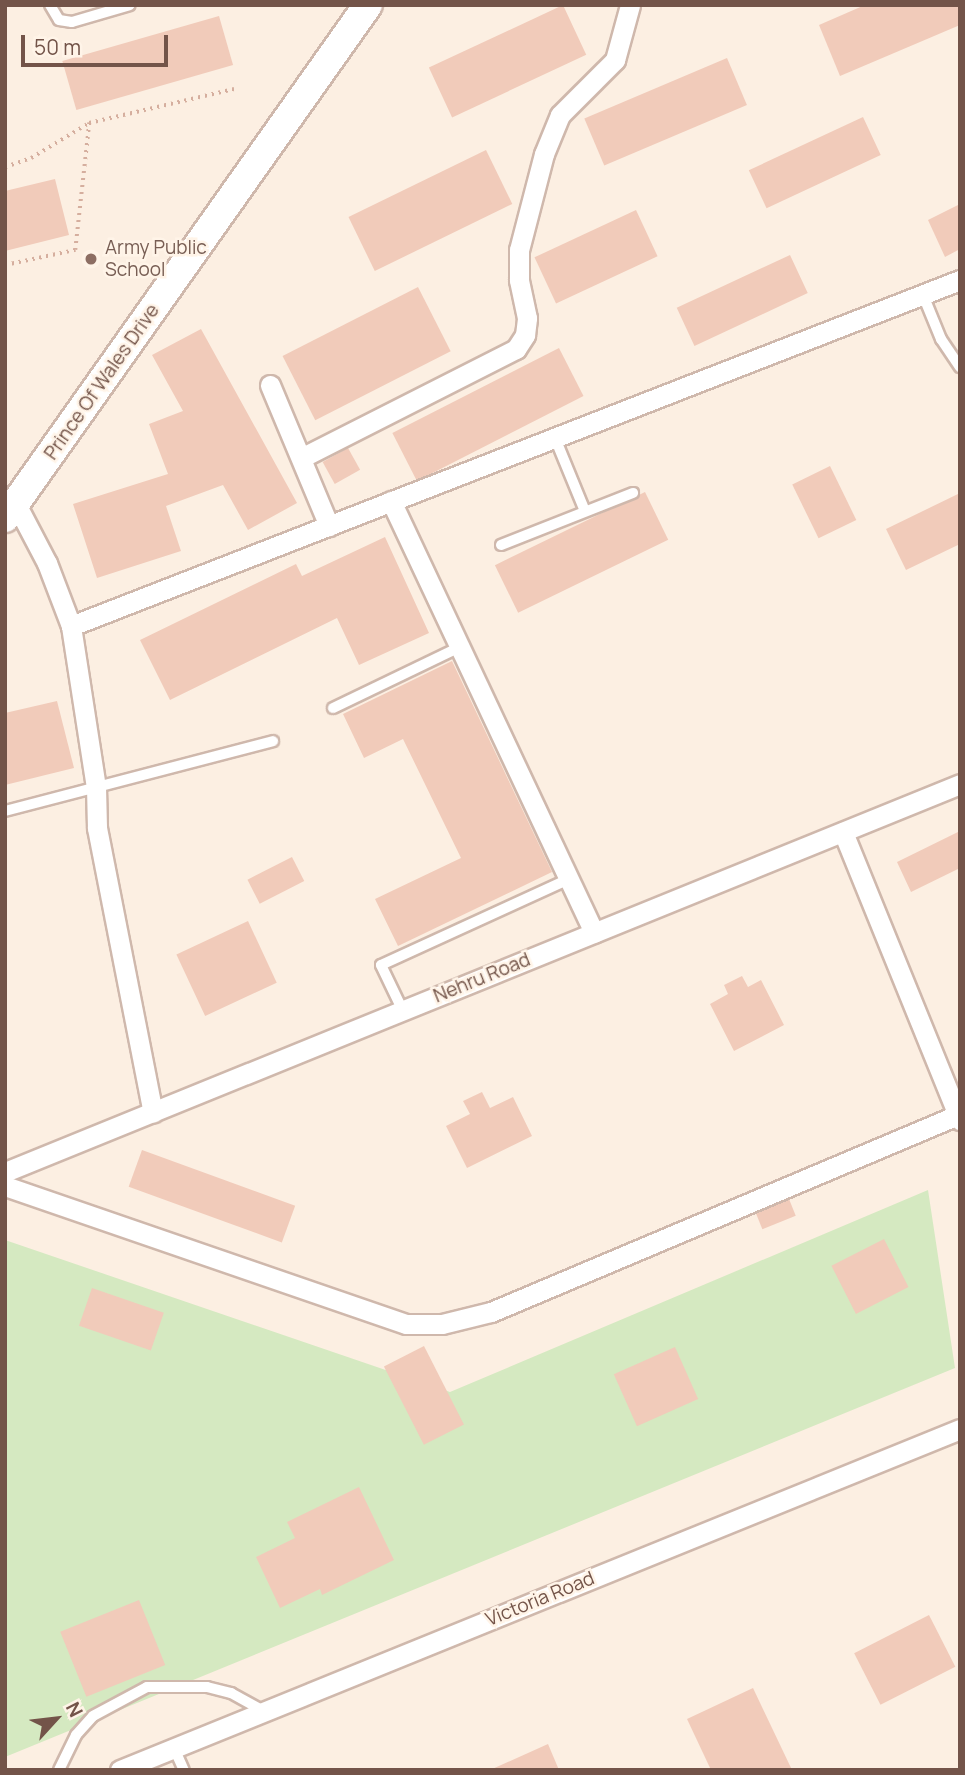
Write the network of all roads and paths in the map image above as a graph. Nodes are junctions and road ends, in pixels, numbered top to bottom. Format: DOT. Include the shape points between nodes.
graph roads {
  1 [pos="50,5"];
  2 [pos="130,5"];
  3 [pos="368,5"];
  4 [pos="630,5"];
  5 [pos="234,89"];
  6 [pos="89,123"];
  7 [pos="5,167"];
  8 [pos="5,265"];
  9 [pos="960,280"];
  10 [pos="922,295"];
  11 [pos="960,367"];
  12 [pos="270,385"];
  13 [pos="555,438"];
  14 [pos="303,457"];
  15 [pos="633,493"];
  16 [pos="391,501"];
  17 [pos="10,511"];
  18 [pos="585,511"];
  19 [pos="329,526"];
  20 [pos="501,545"];
  21 [pos="71,626"];
  22 [pos="460,647"];
  23 [pos="333,708"];
  24 [pos="273,741"];
  25 [pos="960,784"];
  26 [pos="96,787"];
  27 [pos="5,811"];
  28 [pos="843,832"];
  29 [pos="569,879"];
  30 [pos="594,933"];
  31 [pos="403,1011"];
  32 [pos="153,1112"];
  33 [pos="959,1116"];
  34 [pos="5,1172"];
  35 [pos="5,1186"];
  36 [pos="960,1429"];
  37 [pos="265,1711"];
  38 [pos="174,1748"];
  39 [pos="59,1770"];
  40 [pos="120,1770"];
  41 [pos="184,1770"];
  1 -- 2 [label="lane" via="60,20 72,22"];
  3 -- 17 [label="main road, Prince Of Wales Drive"];
  4 -- 14 [label="street" via="615,60 559,115 544,154 519,250 519,280 527,318 526,335 516,349"];
  5 -- 6 [label="path"];
  6 -- 7 [label="path" via="32,158"];
  6 -- 8 [label="path" via="75,250"];
  9 -- 10 [label="street"];
  10 -- 11 [label="lane" via="941,339"];
  10 -- 13 [label="street"];
  12 -- 14 [label="street"];
  13 -- 16 [label="street"];
  13 -- 18 [label="lane"];
  14 -- 19 [label="street"];
  15 -- 18 [label="lane"];
  16 -- 19 [label="street"];
  16 -- 22 [label="street"];
  17 -- 21 [label="street" via="47,563"];
  18 -- 20 [label="lane"];
  19 -- 21 [label="street"];
  21 -- 26 [label="street"];
  22 -- 23 [label="lane"];
  22 -- 29 [label="street"];
  24 -- 26 [label="lane"];
  25 -- 28 [label="street, Nehru Road"];
  26 -- 27 [label="lane"];
  26 -- 32 [label="street" via="97,828"];
  28 -- 30 [label="street, Nehru Road"];
  28 -- 33 [label="street"];
  29 -- 30 [label="street"];
  29 -- 31 [label="lane" via="380,965"];
  30 -- 31 [label="street, Nehru Road"];
  31 -- 32 [label="street, Nehru Road"];
  32 -- 34 [label="street, Nehru Road"];
  33 -- 35 [label="street" via="491,1312 442,1324 407,1324"];
  36 -- 37 [label="street, Victoria Road"];
  37 -- 38 [label="street, Victoria Road"];
  37 -- 39 [label="lane" via="207,1686 147,1687 93,1716 76,1735"];
  38 -- 40 [label="street, Victoria Road"];
  38 -- 41 [label="lane"];
}
